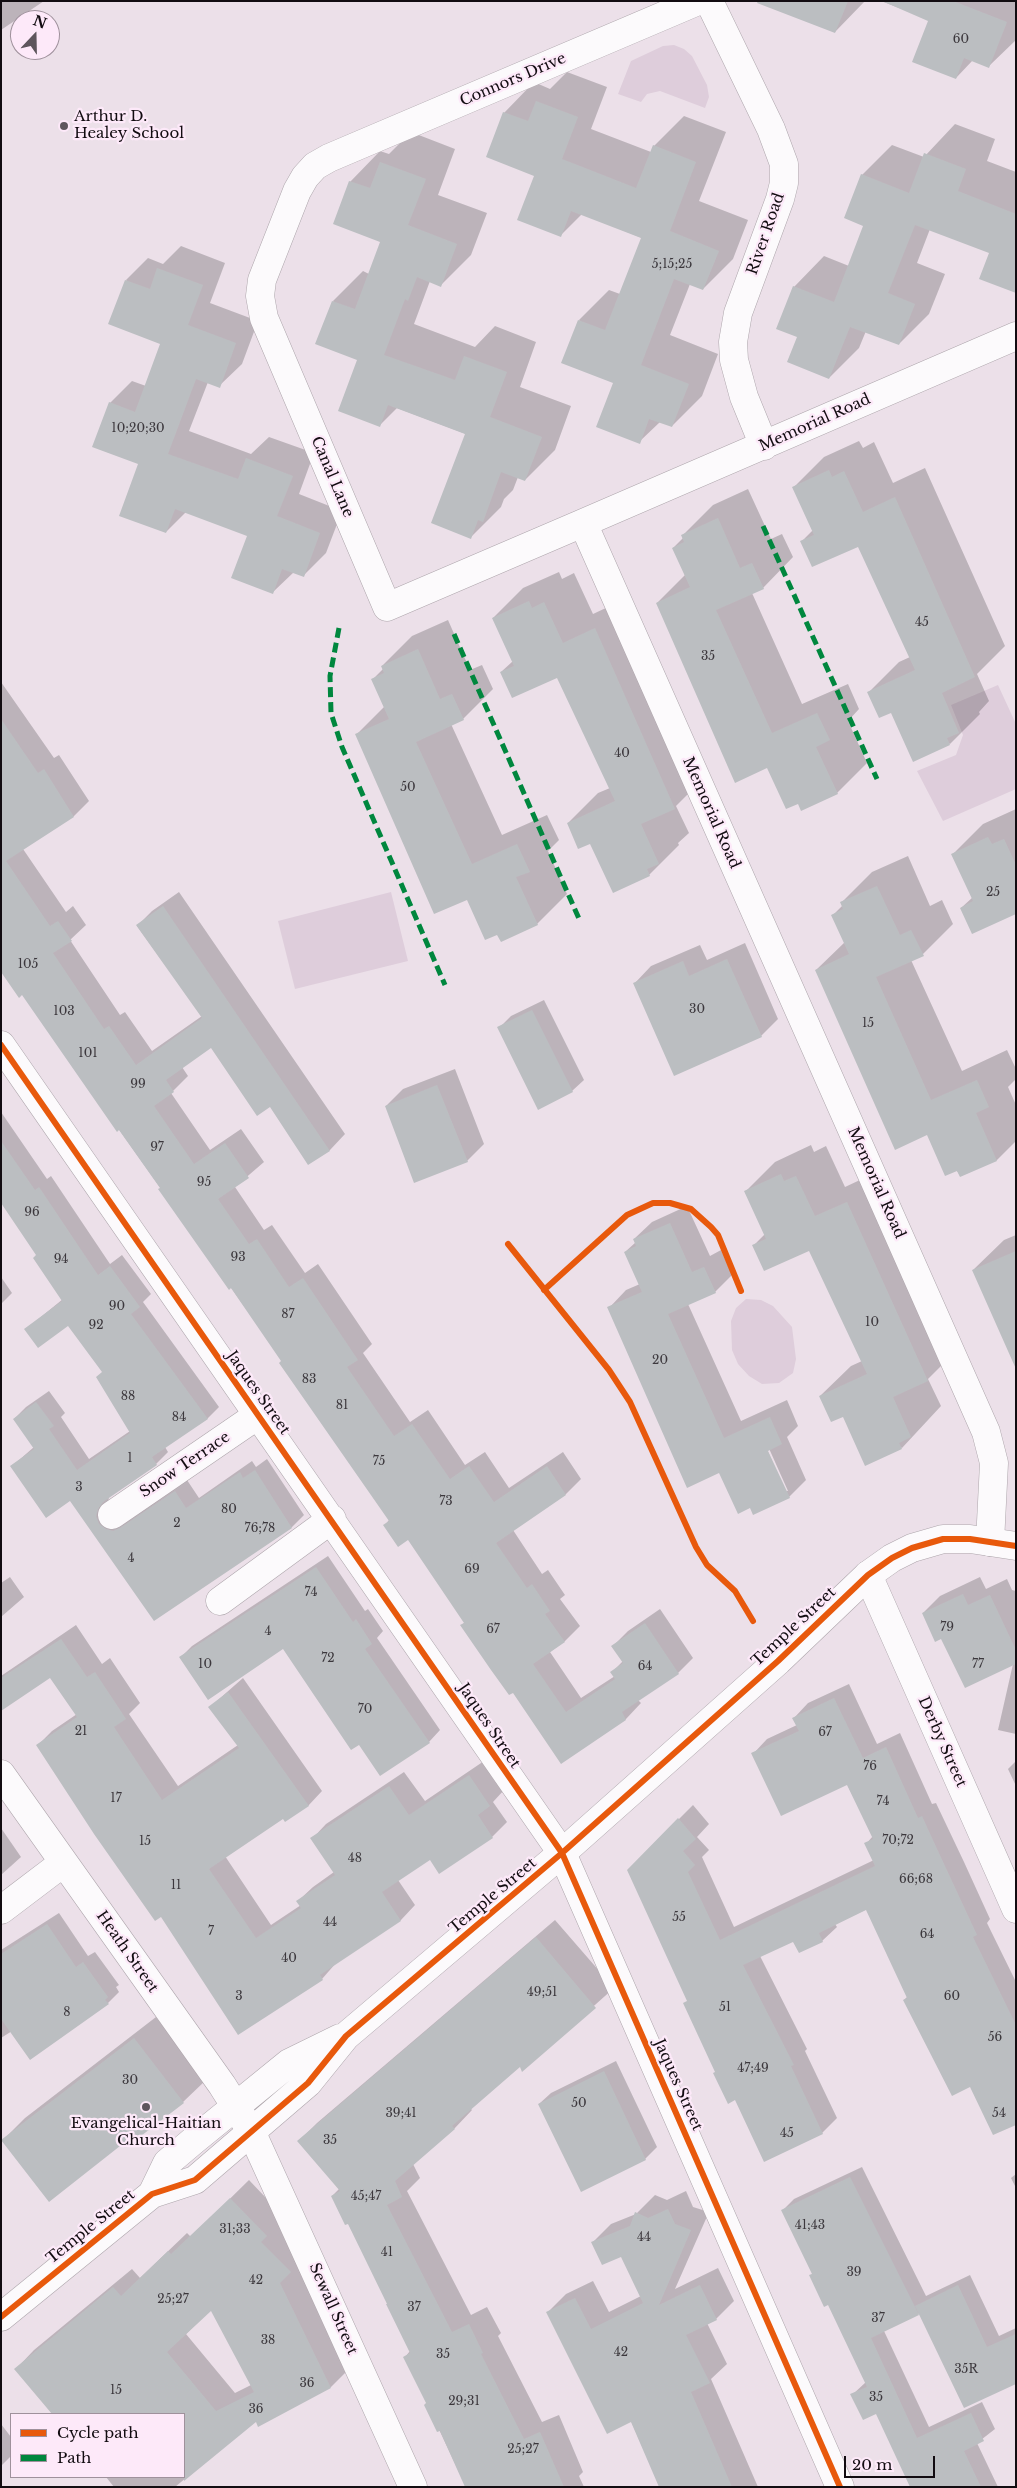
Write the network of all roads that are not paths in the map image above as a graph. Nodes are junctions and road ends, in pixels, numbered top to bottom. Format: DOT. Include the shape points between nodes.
graph roads {
  1 [pos="698,1"];
  2 [pos="710,1"];
  3 [pos="329,158"];
  4 [pos="1016,336"];
  5 [pos="764,446"];
  6 [pos="583,523"];
  7 [pos="1,1045"];
  8 [pos="258,1415"];
  9 [pos="112,1514"];
  10 [pos="332,1518"];
  11 [pos="1003,1544"];
  12 [pos="868,1576"];
  13 [pos="220,1601"];
  14 [pos="1,1774"];
  15 [pos="562,1853"];
  16 [pos="63,1863"];
  17 [pos="1016,1909"];
  18 [pos="1,1910"];
  19 [pos="346,2036"];
  20 [pos="236,2106"];
  21 [pos="252,2131"];
  22 [pos="152,2194"];
  23 [pos="1,2317"];
  24 [pos="414,2487"];
  25 [pos="840,2487"];
  1 -- 3 [label="street, Connors Drive"];
  2 -- 5 [label="street, River Road" via="772,129 784,164 780,199 738,313 732,342 744,397"];
  3 -- 6 [label="street, Canal Lane" via="310,172 297,191 262,280 260,304 387,607"];
  4 -- 5 [label="street, Memorial Road"];
  5 -- 6 [label="street, Memorial Road"];
  6 -- 11 [label="street, Memorial Road" via="986,1432 994,1463"];
  7 -- 8 [label="street, Jaques Street"];
  8 -- 9 [label="street, Snow Terrace"];
  8 -- 10 [label="street, Jaques Street"];
  10 -- 13 [label="street"];
  10 -- 15 [label="street, Jaques Street"];
  11 -- 12 [label="street, Temple Street" via="956,1539 928,1543 892,1558"];
  12 -- 15 [label="street, Temple Street" via="778,1661"];
  12 -- 17 [label="street, Derby Street"];
  14 -- 16 [label="street, Heath Street"];
  15 -- 19 [label="street, Temple Street"];
  15 -- 25 [label="street, Jaques Street"];
  16 -- 18 [label="street"];
  16 -- 20 [label="street, Heath Street"];
  19 -- 20 [label="street, Temple Street" via="289,2063"];
  19 -- 21 [label="street, Temple Street" via="308,2083"];
  20 -- 21 [label="street, Heath Street"];
  20 -- 22 [label="street, Temple Street" via="167,2163"];
  21 -- 22 [label="street, Temple Street" via="195,2180"];
  21 -- 24 [label="street, Sewall Street"];
  22 -- 23 [label="street, Temple Street"];
}
